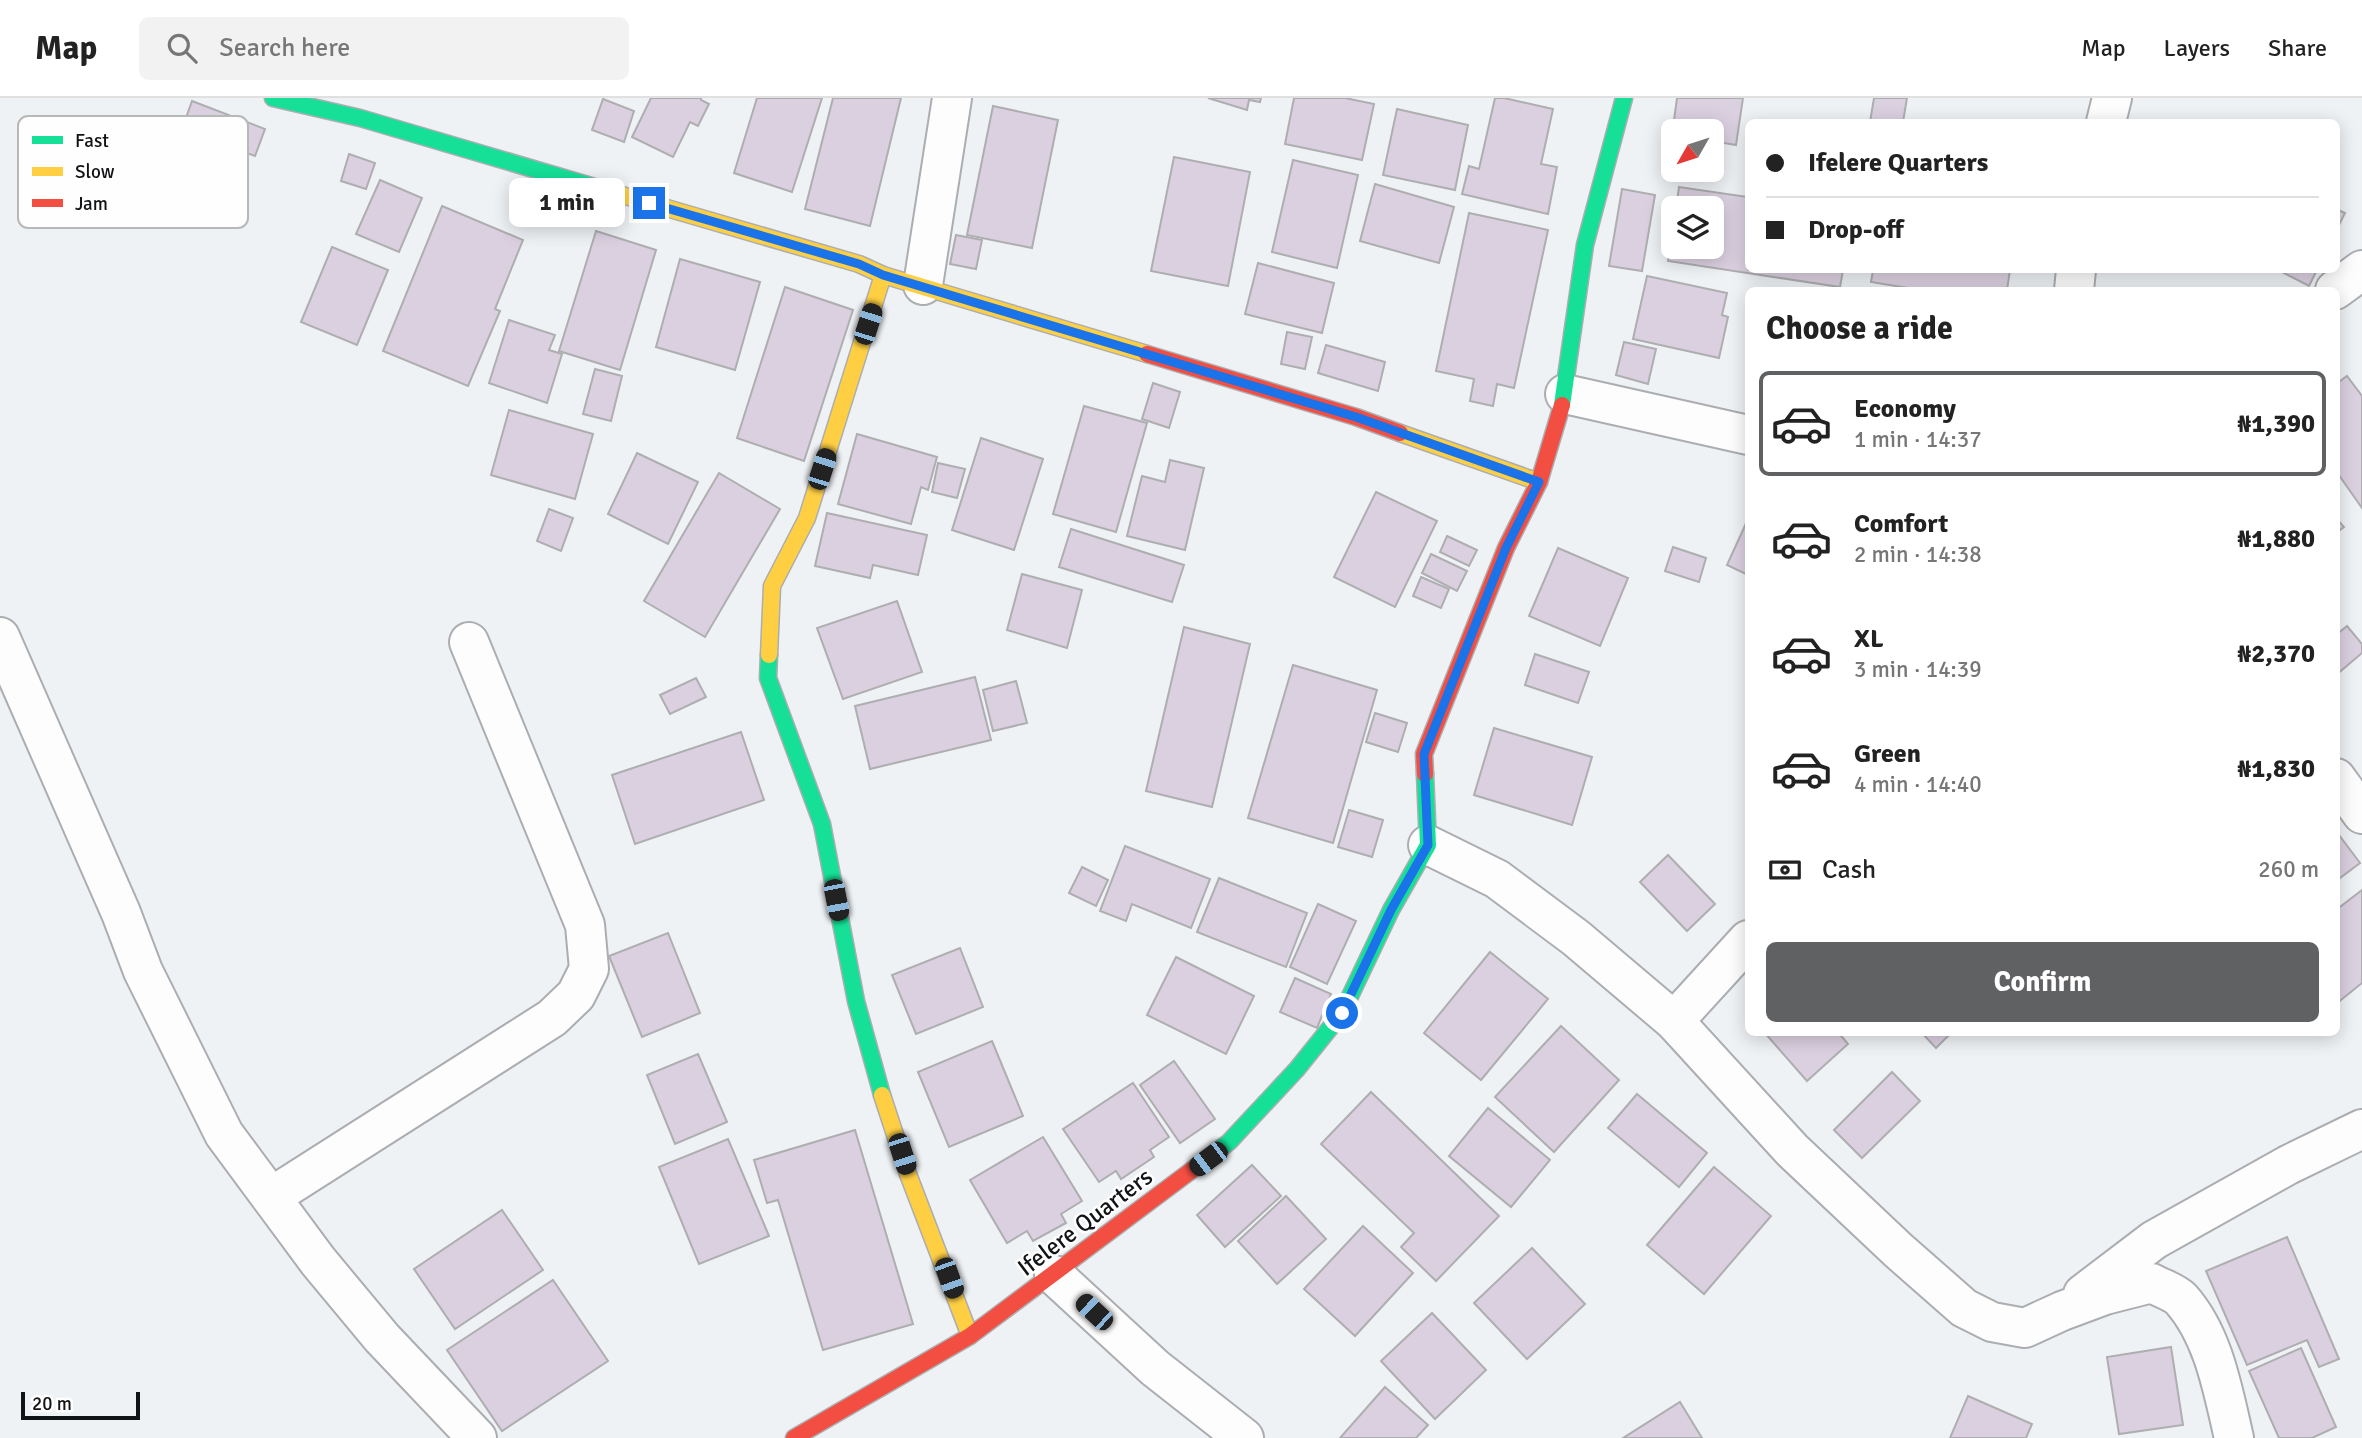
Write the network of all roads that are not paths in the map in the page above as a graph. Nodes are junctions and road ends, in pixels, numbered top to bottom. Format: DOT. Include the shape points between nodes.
graph roads {
  1 [pos="273,98"];
  2 [pos="952,98"];
  3 [pos="1624,98"];
  4 [pos="2112,98"];
  5 [pos="2107,119"];
  6 [pos="2362,270"];
  7 [pos="883,275"];
  8 [pos="923,285"];
  9 [pos="2339,287"];
  10 [pos="1565,394"];
  11 [pos="1745,434"];
  12 [pos="1539,482"];
  13 [pos="0,636"];
  14 [pos="469,642"];
  15 [pos="2340,784"];
  16 [pos="2362,814"];
  17 [pos="1428,845"];
  18 [pos="1745,943"];
  19 [pos="1674,1021"];
  20 [pos="2362,1129"];
  21 [pos="271,1197"];
  22 [pos="1054,1275"];
  23 [pos="2062,1311"];
  24 [pos="970,1336"];
  25 [pos="477,1438"];
  26 [pos="794,1438"];
  27 [pos="1244,1438"];
  28 [pos="2234,1438"];
  1 -- 7 [label="street" via="360,118 859,264"];
  2 -- 8 [label="street"];
  3 -- 10 [label="street" via="1585,245"];
  4 -- 5 [label="street"];
  6 -- 9 [label="street"];
  7 -- 8 [label="street"];
  7 -- 24 [label="street" via="807,518 772,586 768,678 822,824 856,1001 882,1094"];
  8 -- 12 [label="street" via="1356,417"];
  10 -- 11 [label="street"];
  10 -- 12 [label="street"];
  12 -- 17 [label="street" via="1506,548 1424,754"];
  13 -- 21 [label="street" via="143,971 224,1134"];
  14 -- 21 [label="street" via="584,925 589,969 576,995 552,1018"];
  15 -- 16 [label="street"];
  17 -- 19 [label="street" via="1497,879"];
  17 -- 22 [label="street, Ifelere Quarters" via="1342,1013 1297,1069 1229,1142"];
  18 -- 19 [label="street"];
  19 -- 23 [label="street" via="1792,1150 1964,1308 1992,1322 2025,1328"];
  20 -- 23 [label="street" via="2154,1240"];
  21 -- 25 [label="street" via="382,1338"];
  22 -- 24 [label="street, Ifelere Quarters"];
  22 -- 27 [label="street" via="1155,1368"];
  23 -- 28 [label="street" via="2152,1283 2179,1297 2203,1332"];
  24 -- 26 [label="street, Ifelere Quarters"];
}
